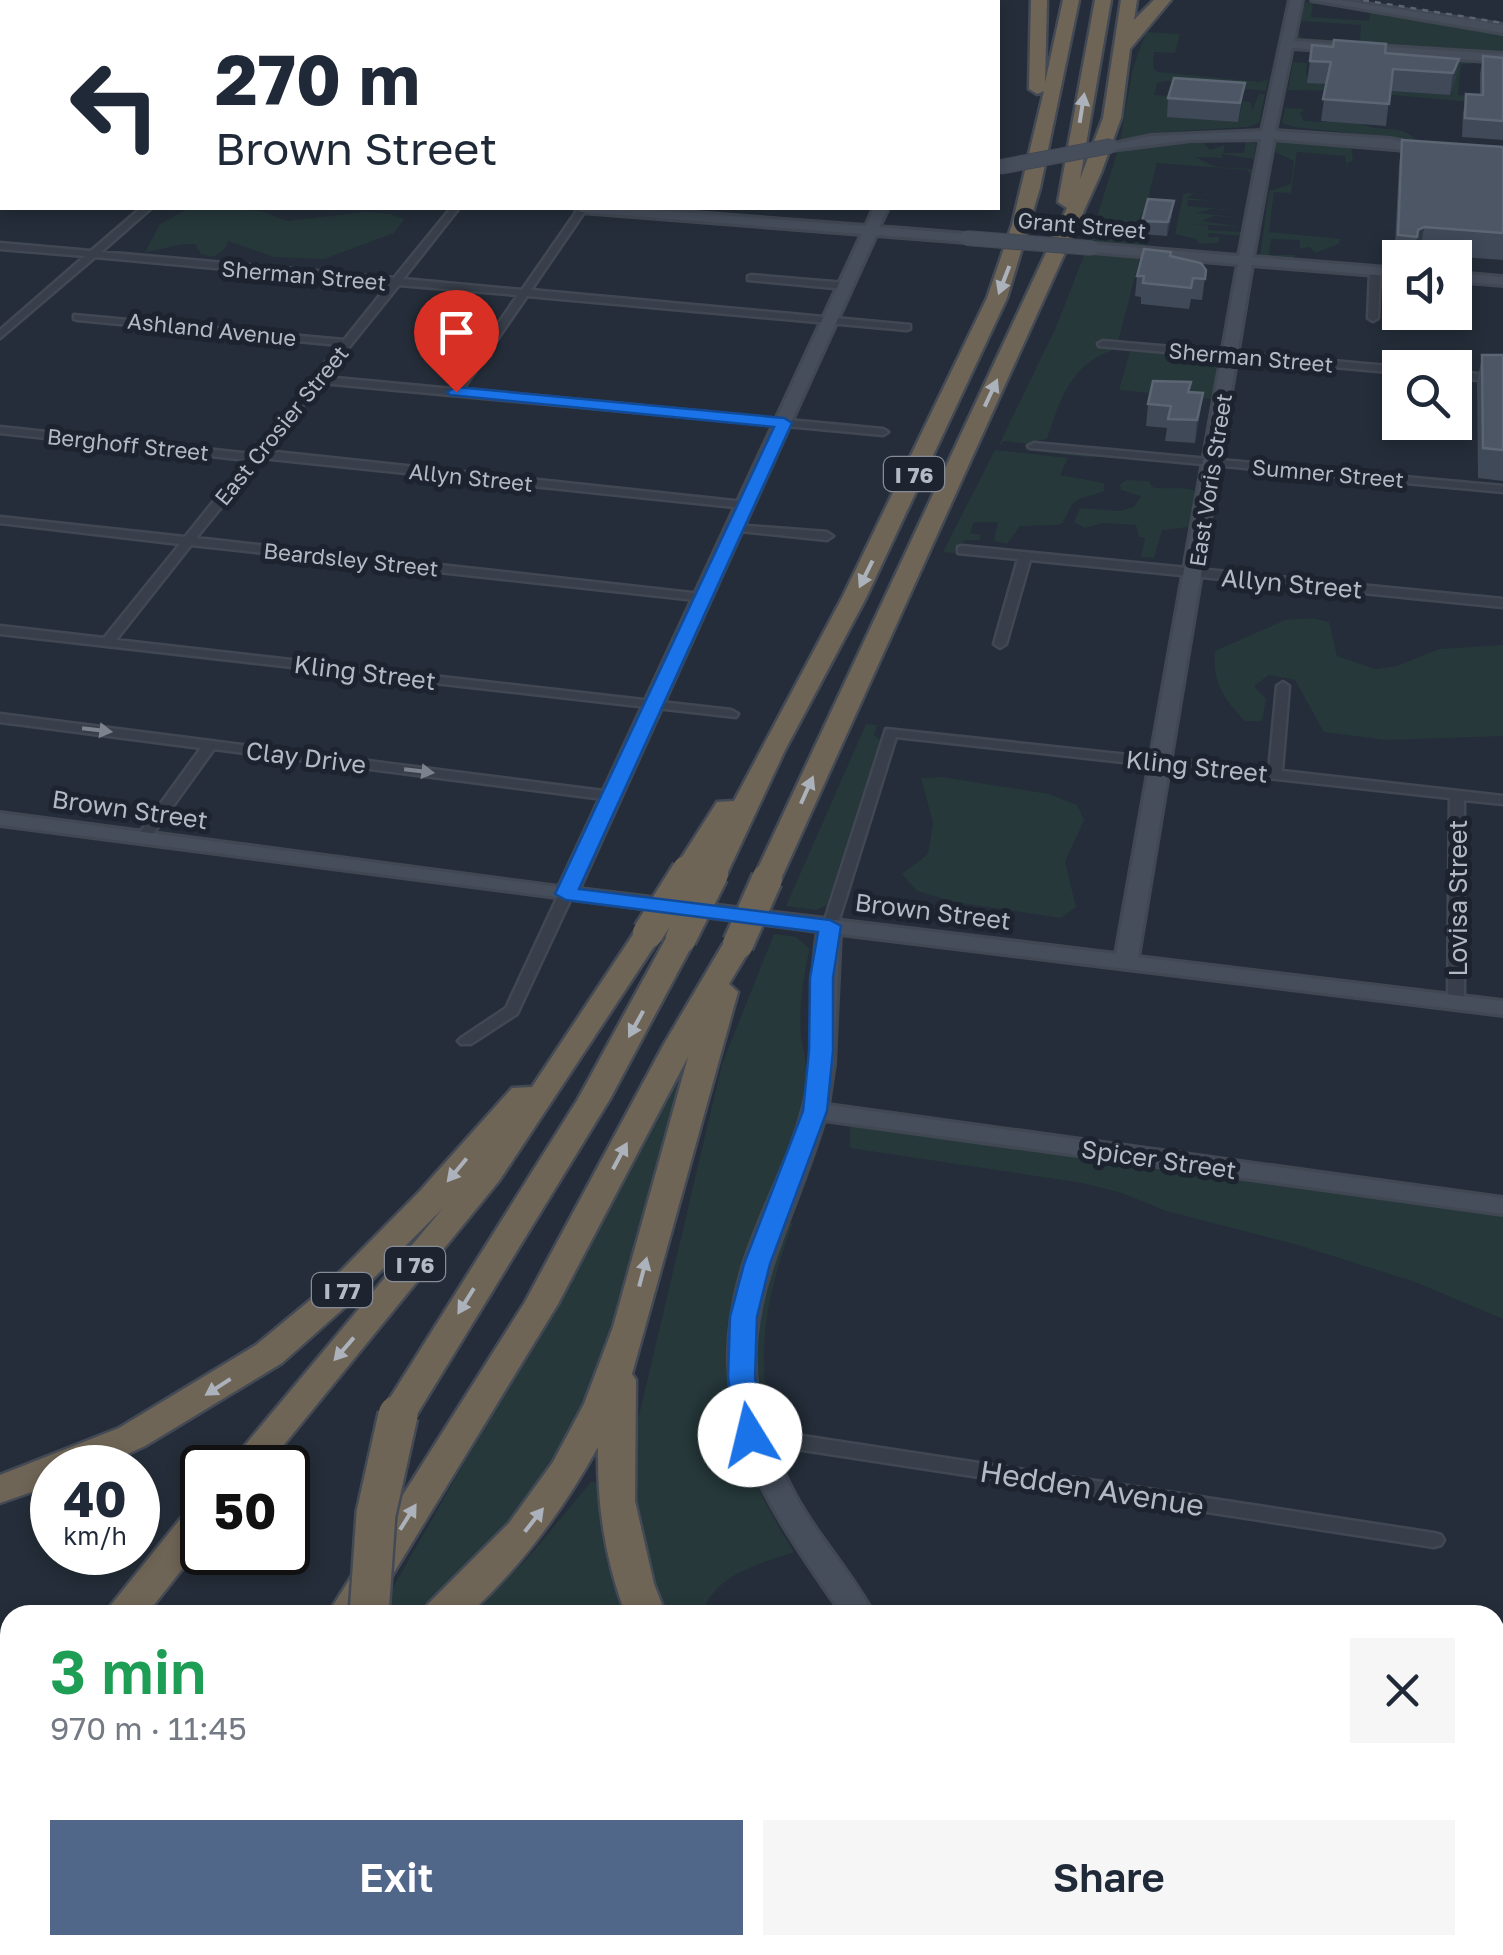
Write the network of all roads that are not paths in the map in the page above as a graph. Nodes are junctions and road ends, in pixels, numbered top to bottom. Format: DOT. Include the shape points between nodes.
graph roads {
  1 [pos="1039,0"];
  2 [pos="1071,0"];
  3 [pos="1103,0"];
  4 [pos="1163,0"];
  5 [pos="1296,0"];
  6 [pos="1318,0"];
  7 [pos="1128,6"];
  8 [pos="1503,29"];
  9 [pos="1286,44"];
  10 [pos="1503,58"];
  11 [pos="1118,76"];
  12 [pos="1269,132"];
  13 [pos="1442,149"];
  14 [pos="1000,167"];
  15 [pos="1033,186"];
  16 [pos="144,210"];
  17 [pos="453,210"];
  18 [pos="581,210"];
  19 [pos="608,210"];
  20 [pos="879,210"];
  21 [pos="870,230"];
  22 [pos="1060,239"];
  23 [pos="0,246"];
  24 [pos="92,256"];
  25 [pos="1247,260"];
  26 [pos="1375,271"];
  27 [pos="1382,272"];
  28 [pos="751,278"];
  29 [pos="1472,278"];
  30 [pos="1503,281"];
  31 [pos="394,283"];
  32 [pos="845,286"];
  33 [pos="522,294"];
  34 [pos="78,316"];
  35 [pos="1372,318"];
  36 [pos="829,321"];
  37 [pos="906,327"];
  38 [pos="0,335"];
  39 [pos="347,342"];
  40 [pos="1103,344"];
  41 [pos="1231,355"];
  42 [pos="1382,368"];
  43 [pos="1472,376"];
  44 [pos="317,379"];
  45 [pos="1503,379"];
  46 [pos="456,392"];
  47 [pos="784,423"];
  48 [pos="0,430"];
  49 [pos="883,432"];
  50 [pos="1034,446"];
  51 [pos="257,456"];
  52 [pos="1213,462"];
  53 [pos="1503,490"];
  54 [pos="744,505"];
  55 [pos="0,520"];
  56 [pos="734,528"];
  57 [pos="827,536"];
  58 [pos="188,541"];
  59 [pos="962,550"];
  60 [pos="1024,556"];
  61 [pos="1194,574"];
  62 [pos="701,598"];
  63 [pos="1503,603"];
  64 [pos="0,630"];
  65 [pos="107,642"];
  66 [pos="1000,644"];
  67 [pos="1283,686"];
  68 [pos="653,706"];
  69 [pos="731,714"];
  70 [pos="0,718"];
  71 [pos="210,745"];
  72 [pos="1162,763"];
  73 [pos="1275,775"];
  74 [pos="1457,795"];
  75 [pos="612,796"];
  76 [pos="1503,800"];
  77 [pos="1,821"];
  78 [pos="142,838"];
  79 [pos="566,894"];
  80 [pos="830,926"];
  81 [pos="665,935"];
  82 [pos="738,944"];
  83 [pos="1126,962"];
  84 [pos="1456,1002"];
  85 [pos="1503,1008"];
  86 [pos="466,1041"];
  87 [pos="574,1050"];
  88 [pos="815,1111"];
  89 [pos="1503,1206"];
  90 [pos="618,1367"];
  91 [pos="750,1435"];
  92 [pos="114,1445"];
  93 [pos="263,1445"];
  94 [pos="30,1479"];
  95 [pos="0,1489"];
  96 [pos="1434,1540"];
  97 [pos="180,1545"];
  98 [pos="132,1605"];
  99 [pos="359,1605"];
  100 [pos="361,1605"];
  101 [pos="453,1605"];
  102 [pos="642,1605"];
  103 [pos="852,1605"];
  1 -- 15 [label="highway"];
  2 -- 15 [label="highway, I 76"];
  22 -- 3 [label="highway, I 76, one-way"];
  4 -- 11 [label="highway" via="1130,40"];
  5 -- 9 [label="main road, East Voris Street"];
  6 -- 8 [label="main road"];
  7 -- 11 [label="highway"];
  9 -- 10 [label="main road"];
  9 -- 12 [label="main road, East Voris Street"];
  11 -- 22 [label="highway" via="1108,133"];
  12 -- 13 [label="main road"];
  12 -- 14 [label="main road, bridge" via="1131,142"];
  12 -- 25 [label="main road, East Voris Street"];
  15 -- 81 [label="highway, I 76, one-way, bridge" via="981,336 854,598"];
  16 -- 24 [label="street"];
  17 -- 31 [label="street, East Crosier Street"];
  18 -- 33 [label="street"];
  19 -- 21 [label="main road, Grant Street"];
  20 -- 21 [label="main road"];
  21 -- 25 [label="main road, Grant Street, bridge"];
  21 -- 32 [label="main road"];
  82 -- 22 [label="highway, I 76, one-way, bridge"];
  23 -- 24 [label="street, Sherman Street"];
  24 -- 31 [label="street, Sherman Street"];
  24 -- 38 [label="street"];
  25 -- 26 [label="main road, Grant Street"];
  25 -- 41 [label="main road, East Voris Street"];
  26 -- 27 [label="main road, Grant Street"];
  26 -- 35 [label="street"];
  28 -- 32 [label="street"];
  29 -- 30 [label="main road"];
  31 -- 33 [label="street, Sherman Street"];
  31 -- 39 [label="street, East Crosier Street"];
  32 -- 36 [label="main road"];
  33 -- 36 [label="street, Sherman Street"];
  33 -- 46 [label="street"];
  34 -- 39 [label="street, Ashland Avenue"];
  36 -- 37 [label="street, Sherman Street"];
  36 -- 47 [label="main road"];
  39 -- 44 [label="street, East Crosier Street"];
  40 -- 41 [label="street, Sherman Street"];
  41 -- 42 [label="street, Sherman Street"];
  41 -- 52 [label="main road, East Voris Street"];
  43 -- 45 [label="street"];
  44 -- 46 [label="street"];
  44 -- 51 [label="street, East Crosier Street"];
  46 -- 47 [label="street"];
  47 -- 49 [label="street"];
  47 -- 54 [label="main road"];
  48 -- 51 [label="street, Berghoff Street"];
  50 -- 52 [label="street, Sumner Street"];
  51 -- 54 [label="street, Allyn Street"];
  51 -- 58 [label="street, East Crosier Street"];
  52 -- 53 [label="street, Sumner Street"];
  52 -- 61 [label="main road, East Voris Street"];
  54 -- 56 [label="main road"];
  55 -- 58 [label="street, Beardsley Street"];
  56 -- 57 [label="street"];
  56 -- 62 [label="main road"];
  58 -- 62 [label="street, Beardsley Street"];
  58 -- 65 [label="street, East Crosier Street"];
  59 -- 60 [label="street, Allyn Street"];
  60 -- 61 [label="street, Allyn Street"];
  60 -- 66 [label="street"];
  61 -- 63 [label="street, Allyn Street"];
  61 -- 72 [label="main road, East Voris Street"];
  62 -- 68 [label="main road"];
  64 -- 65 [label="street, Kling Street"];
  65 -- 68 [label="street, Kling Street"];
  67 -- 73 [label="street"];
  68 -- 69 [label="street, Kling Street"];
  68 -- 75 [label="main road"];
  70 -- 71 [label="street, Clay Drive, one-way"];
  71 -- 75 [label="street, Clay Drive, one-way"];
  71 -- 78 [label="street"];
  72 -- 73 [label="street, Kling Street"];
  72 -- 80 [label="street, Kling Street" via="891,732"];
  72 -- 83 [label="main road, East Voris Street"];
  73 -- 74 [label="street, Kling Street"];
  74 -- 76 [label="street, Kling Street"];
  74 -- 84 [label="street, Lovisa Street"];
  75 -- 79 [label="main road"];
  77 -- 78 [label="main road, Brown Street"];
  78 -- 79 [label="main road, Brown Street"];
  79 -- 80 [label="main road, Brown Street"];
  79 -- 86 [label="street" via="512,1011"];
  80 -- 83 [label="main road, Brown Street"];
  80 -- 88 [label="main road"];
  81 -- 87 [label="highway, I 76"];
  81 -- 99 [label="highway, one-way, bridge" via="594,1099 398,1415 382,1465"];
  90 -- 82 [label="highway, one-way"];
  100 -- 82 [label="highway, I 76, one-way" via="540,1304"];
  83 -- 84 [label="main road, Brown Street"];
  84 -- 85 [label="main road, Brown Street"];
  87 -- 92 [label="highway, I 77, one-way" via="510,1107 332,1300 269,1354"];
  87 -- 93 [label="highway, I 76, one-way" via="463,1203"];
  88 -- 89 [label="main road, Spicer Street"];
  88 -- 91 [label="main road" via="744,1317 741,1377"];
  101 -- 90 [label="highway, one-way" via="551,1497"];
  90 -- 102 [label="highway" via="616,1501"];
  91 -- 96 [label="street, Hedden Avenue"];
  91 -- 103 [label="main road" via="787,1510"];
  94 -- 95 [label="highway"];
  97 -- 98 [label="highway"];
}
